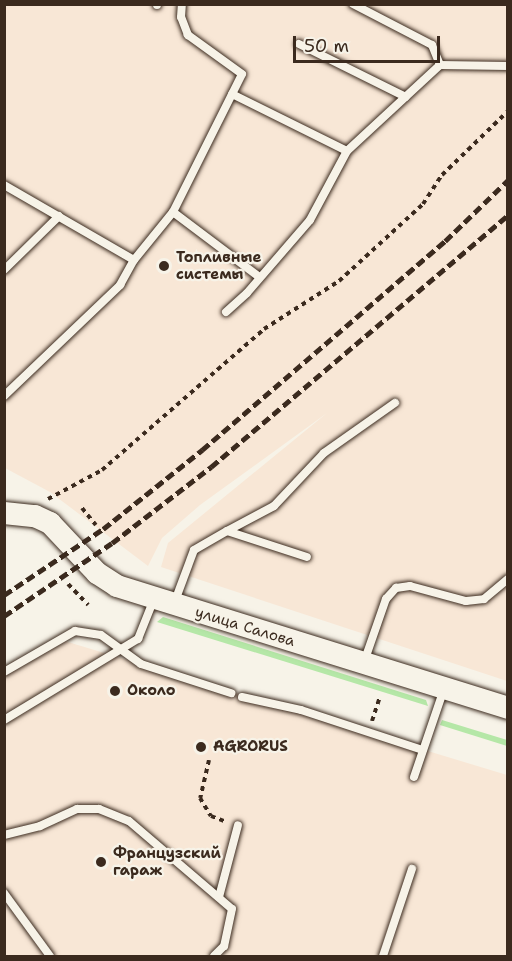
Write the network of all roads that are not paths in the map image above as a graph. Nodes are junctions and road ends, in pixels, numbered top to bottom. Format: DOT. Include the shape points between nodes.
graph roads {
  1 [pos="182,4"];
  2 [pos="352,4"];
  3 [pos="299,44"];
  4 [pos="440,65"];
  5 [pos="507,66"];
  6 [pos="232,94"];
  7 [pos="406,97"];
  8 [pos="347,151"];
  9 [pos="4,185"];
  10 [pos="172,212"];
  11 [pos="59,216"];
  12 [pos="134,260"];
  13 [pos="4,270"];
  14 [pos="258,276"];
  15 [pos="226,312"];
  16 [pos="4,396"];
  17 [pos="395,403"];
  18 [pos="4,513"];
  19 [pos="228,531"];
  20 [pos="307,557"];
  21 [pos="507,579"];
  22 [pos="164,602"];
  23 [pos="123,649"];
  24 [pos="363,664"];
  25 [pos="4,672"];
  26 [pos="444,688"];
  27 [pos="231,693"];
  28 [pos="242,697"];
  29 [pos="507,708"];
  30 [pos="4,720"];
  31 [pos="423,750"];
  32 [pos="414,777"];
  33 [pos="238,825"];
  34 [pos="4,835"];
  35 [pos="412,869"];
  36 [pos="4,893"];
  37 [pos="219,897"];
  38 [pos="51,957"];
  39 [pos="214,957"];
  40 [pos="383,957"];
  1 -- 6 [label="lane" via="181,17 188,35 242,74"];
  2 -- 4 [label="lane" via="432,45"];
  3 -- 7 [label="lane"];
  4 -- 5 [label="lane"];
  4 -- 7 [label="lane"];
  6 -- 8 [label="lane"];
  6 -- 10 [label="lane"];
  7 -- 8 [label="lane"];
  8 -- 14 [label="lane" via="310,220"];
  9 -- 11 [label="lane"];
  10 -- 12 [label="lane"];
  10 -- 14 [label="lane"];
  11 -- 12 [label="lane"];
  11 -- 13 [label="lane"];
  12 -- 16 [label="lane" via="120,285"];
  14 -- 15 [label="lane"];
  17 -- 19 [label="lane" via="324,453 274,506"];
  18 -- 22 [label="street, улица Салова" via="35,516 50,523 97,573 117,586"];
  19 -- 20 [label="lane"];
  19 -- 22 [label="lane" via="194,550"];
  21 -- 24 [label="lane" via="484,599 466,601 411,586 396,588 386,599"];
  22 -- 23 [label="lane" via="138,639"];
  22 -- 24 [label="street, улица Салова"];
  23 -- 25 [label="lane" via="101,635 75,630"];
  23 -- 27 [label="lane" via="141,664"];
  23 -- 30 [label="lane"];
  24 -- 26 [label="street, улица Салова"];
  26 -- 29 [label="street, улица Салова"];
  26 -- 31 [label="lane"];
  28 -- 31 [label="lane" via="301,710"];
  31 -- 32 [label="lane"];
  33 -- 37 [label="lane"];
  34 -- 37 [label="lane" via="40,826 77,809 99,809 129,821"];
  35 -- 40 [label="lane"];
  36 -- 38 [label="lane"];
  37 -- 39 [label="lane" via="232,909 224,946"];
}
